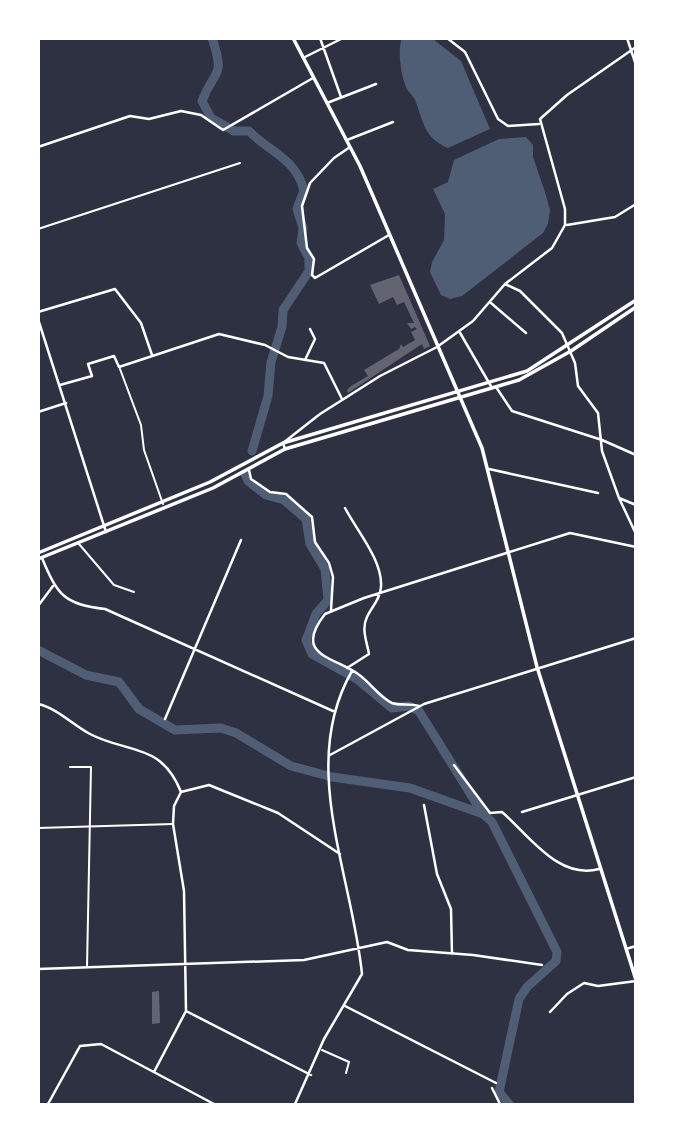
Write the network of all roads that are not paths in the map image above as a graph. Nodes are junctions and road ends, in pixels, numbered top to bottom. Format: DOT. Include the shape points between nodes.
graph roads {
  1 [pos="293,38"];
  2 [pos="320,38"];
  3 [pos="342,38"];
  4 [pos="447,38"];
  5 [pos="627,38"];
  6 [pos="324,47"];
  7 [pos="635,47"];
  8 [pos="631,50"];
  9 [pos="303,58"];
  10 [pos="635,65"];
  11 [pos="314,78"];
  12 [pos="376,84"];
  13 [pos="341,97"];
  14 [pos="327,103"];
  15 [pos="393,122"];
  16 [pos="539,124"];
  17 [pos="347,141"];
  18 [pos="38,147"];
  19 [pos="350,147"];
  20 [pos="240,163"];
  21 [pos="635,204"];
  22 [pos="565,225"];
  23 [pos="38,229"];
  24 [pos="389,235"];
  25 [pos="505,284"];
  26 [pos="635,300"];
  27 [pos="491,303"];
  28 [pos="635,307"];
  29 [pos="38,312"];
  30 [pos="38,319"];
  31 [pos="310,329"];
  32 [pos="459,331"];
  33 [pos="526,333"];
  34 [pos="568,346"];
  35 [pos="437,347"];
  36 [pos="571,351"];
  37 [pos="152,355"];
  38 [pos="305,360"];
  39 [pos="119,367"];
  40 [pos="60,385"];
  41 [pos="492,386"];
  42 [pos="458,393"];
  43 [pos="342,400"];
  44 [pos="66,403"];
  45 [pos="38,412"];
  46 [pos="602,440"];
  47 [pos="282,443"];
  48 [pos="285,449"];
  49 [pos="635,455"];
  50 [pos="248,468"];
  51 [pos="489,470"];
  52 [pos="598,493"];
  53 [pos="619,498"];
  54 [pos="635,505"];
  55 [pos="164,506"];
  56 [pos="345,509"];
  57 [pos="106,529"];
  58 [pos="635,534"];
  59 [pos="241,540"];
  60 [pos="79,543"];
  61 [pos="635,547"];
  62 [pos="506,552"];
  63 [pos="40,557"];
  64 [pos="53,586"];
  65 [pos="134,592"];
  66 [pos="380,594"];
  67 [pos="38,606"];
  68 [pos="331,610"];
  69 [pos="635,638"];
  70 [pos="194,649"];
  71 [pos="347,667"];
  72 [pos="537,667"];
  73 [pos="352,671"];
  74 [pos="38,704"];
  75 [pos="419,706"];
  76 [pos="333,711"];
  77 [pos="166,719"];
  78 [pos="330,755"];
  79 [pos="454,765"];
  80 [pos="70,767"];
  81 [pos="635,777"];
  82 [pos="181,792"];
  83 [pos="577,795"];
  84 [pos="424,805"];
  85 [pos="522,812"];
  86 [pos="173,824"];
  87 [pos="89,827"];
  88 [pos="38,828"];
  89 [pos="340,854"];
  90 [pos="600,868"];
  91 [pos="635,946"];
  92 [pos="360,948"];
  93 [pos="626,949"];
  94 [pos="452,954"];
  95 [pos="185,964"];
  96 [pos="542,965"];
  97 [pos="87,968"];
  98 [pos="38,969"];
  99 [pos="635,980"];
  100 [pos="345,1006"];
  101 [pos="186,1011"];
  102 [pos="550,1012"];
  103 [pos="319,1048"];
  104 [pos="154,1072"];
  105 [pos="346,1073"];
  106 [pos="311,1075"];
  107 [pos="496,1083"];
  108 [pos="492,1088"];
  109 [pos="48,1104"];
  110 [pos="214,1104"];
  111 [pos="295,1104"];
  112 [pos="500,1104"];
  1 -- 9 [label="street"];
  2 -- 6 [label="street"];
  3 -- 6 [label="street"];
  4 -- 16 [label="street" via="465,52 498,119 508,126"];
  5 -- 8 [label="street"];
  6 -- 9 [label="street"];
  6 -- 13 [label="street"];
  7 -- 8 [label="street"];
  8 -- 10 [label="street"];
  8 -- 16 [label="street" via="567,95"];
  9 -- 11 [label="street"];
  11 -- 14 [label="street"];
  11 -- 18 [label="street" via="228,129 215,128 194,112 181,111 149,119 130,116"];
  12 -- 13 [label="street"];
  13 -- 14 [label="street"];
  14 -- 17 [label="street"];
  15 -- 17 [label="street"];
  16 -- 22 [label="street" via="563,198"];
  17 -- 19 [label="street"];
  19 -- 24 [label="street"];
  19 -- 24 [label="street" via="310,183 302,206 307,248 314,259 312,275 316,278"];
  20 -- 23 [label="lane"];
  21 -- 22 [label="street" via="615,217"];
  22 -- 25 [label="street" via="552,248"];
  24 -- 35 [label="street"];
  25 -- 27 [label="street"];
  25 -- 34 [label="street" via="542,310"];
  26 -- 34 [label="street"];
  27 -- 32 [label="street"];
  27 -- 33 [label="street"];
  28 -- 36 [label="street"];
  29 -- 37 [label="street" via="115,289 141,323"];
  30 -- 40 [label="street"];
  31 -- 38 [label="street" via="315,339"];
  32 -- 35 [label="street"];
  32 -- 41 [label="street"];
  34 -- 36 [label="street"];
  34 -- 41 [label="street"];
  35 -- 42 [label="street"];
  35 -- 43 [label="street"];
  36 -- 41 [label="street" via="530,375"];
  36 -- 46 [label="street" via="578,386 598,413"];
  37 -- 38 [label="street" via="219,334"];
  37 -- 39 [label="street"];
  38 -- 43 [label="street" via="324,363"];
  39 -- 40 [label="street" via="114,356 88,364 92,376"];
  39 -- 55 [label="lane"];
  40 -- 44 [label="street"];
  41 -- 42 [label="street"];
  41 -- 46 [label="street" via="512,411"];
  42 -- 47 [label="street"];
  42 -- 48 [label="street"];
  42 -- 51 [label="street"];
  43 -- 47 [label="street"];
  44 -- 45 [label="street"];
  44 -- 57 [label="street"];
  46 -- 49 [label="street"];
  46 -- 53 [label="street"];
  47 -- 48 [label="street"];
  47 -- 55 [label="street"];
  48 -- 50 [label="street"];
  50 -- 55 [label="street"];
  50 -- 68 [label="street" via="251,479 270,492 286,494 312,517 315,542 333,577"];
  51 -- 52 [label="street"];
  51 -- 62 [label="street"];
  53 -- 54 [label="street"];
  53 -- 58 [label="street"];
  55 -- 57 [label="street"];
  56 -- 66 [label="street" via="379,569"];
  57 -- 60 [label="street"];
  57 -- 63 [label="street"];
  59 -- 70 [label="street"];
  60 -- 63 [label="street"];
  60 -- 65 [label="lane" via="114,586"];
  61 -- 62 [label="street" via="570,533"];
  62 -- 66 [label="street"];
  62 -- 72 [label="street"];
  63 -- 64 [label="street"];
  64 -- 67 [label="street"];
  64 -- 70 [label="street" via="67,601 105,609"];
  66 -- 68 [label="street"];
  66 -- 71 [label="street" via="366,618 369,654"];
  68 -- 71 [label="street" via="320,620 313,644 321,656"];
  69 -- 72 [label="street"];
  70 -- 76 [label="street"];
  70 -- 77 [label="street"];
  71 -- 73 [label="street"];
  72 -- 75 [label="street"];
  72 -- 83 [label="street"];
  73 -- 75 [label="street" via="391,702"];
  73 -- 76 [label="street"];
  74 -- 82 [label="street" via="90,734 145,751 167,769"];
  75 -- 78 [label="street"];
  76 -- 78 [label="street"];
  78 -- 89 [label="street" via="326,781"];
  79 -- 90 [label="street" via="490,813 502,812 545,852 576,871"];
  80 -- 87 [label="lane" via="90,767"];
  81 -- 83 [label="street"];
  82 -- 86 [label="street"];
  82 -- 89 [label="street" via="209,785 278,813"];
  83 -- 85 [label="street"];
  83 -- 90 [label="street"];
  84 -- 94 [label="street" via="438,874 451,909"];
  86 -- 87 [label="lane"];
  86 -- 95 [label="street" via="184,891"];
  87 -- 88 [label="lane"];
  87 -- 97 [label="lane"];
  89 -- 92 [label="street"];
  90 -- 93 [label="street"];
  91 -- 93 [label="street"];
  92 -- 94 [label="street" via="387,942 408,950"];
  92 -- 95 [label="street" via="304,960"];
  92 -- 100 [label="street" via="362,974"];
  93 -- 99 [label="street"];
  94 -- 96 [label="street"];
  95 -- 97 [label="street"];
  95 -- 101 [label="street"];
  97 -- 98 [label="street"];
  99 -- 102 [label="street" via="598,986 584,983"];
  100 -- 103 [label="street"];
  100 -- 107 [label="street"];
  101 -- 104 [label="street"];
  101 -- 106 [label="street"];
  103 -- 105 [label="lane" via="349,1062"];
  103 -- 106 [label="street"];
  104 -- 109 [label="street" via="107,1046 80,1046"];
  104 -- 110 [label="street"];
  106 -- 111 [label="street"];
  108 -- 112 [label="street"];
}
